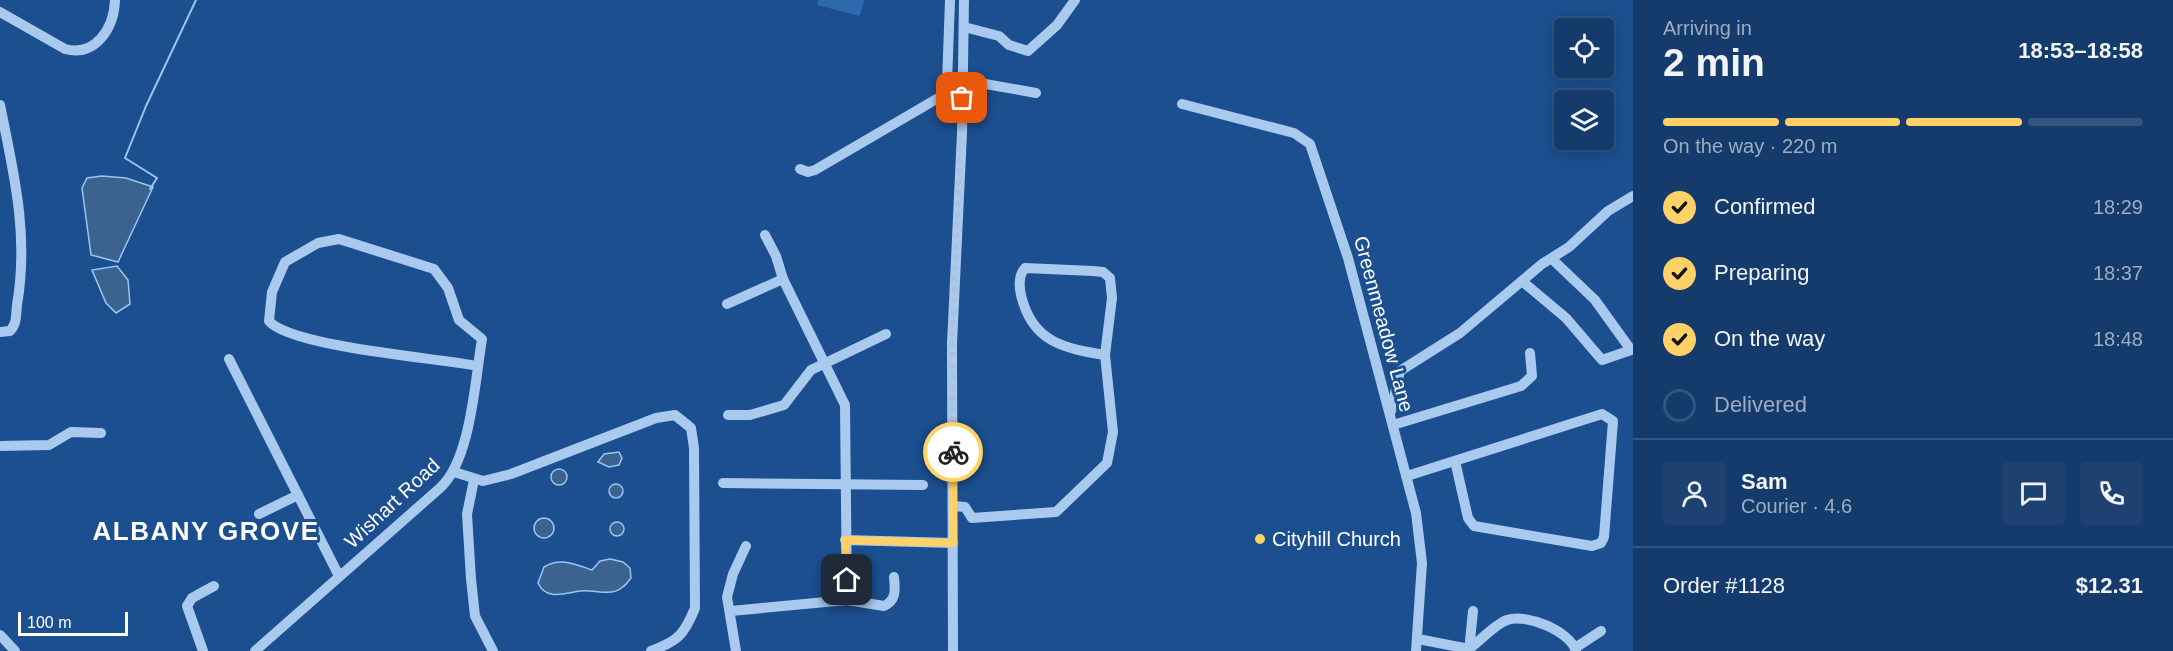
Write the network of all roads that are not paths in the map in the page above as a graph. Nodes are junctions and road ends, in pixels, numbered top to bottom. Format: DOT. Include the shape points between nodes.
graph roads {
  1 [pos="115,0"];
  2 [pos="950,0"];
  3 [pos="964,0"];
  4 [pos="1075,0"];
  5 [pos="1,14"];
  6 [pos="964,27"];
  7 [pos="963,80"];
  8 [pos="1036,93"];
  9 [pos="1182,104"];
  10 [pos="0,105"];
  11 [pos="800,169"];
  12 [pos="1633,196"];
  13 [pos="765,236"];
  14 [pos="1552,259"];
  15 [pos="783,279"];
  16 [pos="1522,281"];
  17 [pos="727,304"];
  18 [pos="0,332"];
  19 [pos="886,334"];
  20 [pos="1530,353"];
  21 [pos="1105,355"];
  22 [pos="229,359"];
  23 [pos="826,363"];
  24 [pos="477,366"];
  25 [pos="1390,413"];
  26 [pos="728,415"];
  27 [pos="1393,425"];
  28 [pos="101,433"];
  29 [pos="0,446"];
  30 [pos="1455,461"];
  31 [pos="454,472"];
  32 [pos="1407,477"];
  33 [pos="474,480"];
  34 [pos="723,483"];
  35 [pos="847,483"];
  36 [pos="923,485"];
  37 [pos="298,495"];
  38 [pos="953,506"];
  39 [pos="259,514"];
  40 [pos="845,540"];
  41 [pos="953,543"];
  42 [pos="746,546"];
  43 [pos="339,576"];
  44 [pos="894,577"];
  45 [pos="214,586"];
  46 [pos="847,600"];
  47 [pos="731,611"];
  48 [pos="1473,611"];
  49 [pos="1601,631"];
  50 [pos="0,635"];
  51 [pos="1418,639"];
  52 [pos="1575,649"];
  53 [pos="1469,650"];
  54 [pos="15,651"];
  55 [pos="203,651"];
  56 [pos="255,651"];
  57 [pos="493,651"];
  58 [pos="651,651"];
  59 [pos="736,651"];
  60 [pos="952,651"];
  61 [pos="1416,651"];
  1 -- 5 [label="street" via="111,20 99,42 76,52"];
  2 -- 11 [label="street" via="947,83 940,97 815,170"];
  3 -- 6 [label="street"];
  4 -- 6 [label="street" via="1057,25 1028,51 1009,45 999,36"];
  6 -- 7 [label="street"];
  7 -- 8 [label="street"];
  7 -- 38 [label="street" via="952,344"];
  9 -- 25 [label="street, Greenmeadow Lane" via="1293,133 1310,144 1348,258"];
  10 -- 18 [label="street" via="22,225 15,323 10,331"];
  12 -- 14 [label="street" via="1608,211"];
  13 -- 15 [label="street"];
  14 -- 16 [label="street"];
  14 -- 16 [label="street" via="1595,300 1631,350 1602,360 1566,318"];
  15 -- 17 [label="street"];
  15 -- 23 [label="street"];
  16 -- 25 [label="street" via="1460,333 1400,371"];
  19 -- 23 [label="street"];
  20 -- 27 [label="street" via="1532,376 1521,386"];
  21 -- 21 [label="street" via="1112,298 1110,278 1103,272 1024,268 1019,279 1021,296 1039,333 1055,343"];
  21 -- 38 [label="street" via="1113,442 1103,468 1053,513 972,518 964,507"];
  22 -- 37 [label="street"];
  23 -- 26 [label="street" via="811,370 784,405 750,415"];
  23 -- 35 [label="street" via="845,405"];
  24 -- 24 [label="street, Wishart Road" via="482,339 459,320 448,288 434,269 348,240 318,243 290,257 281,268 272,292 269,321 282,329 352,347"];
  24 -- 31 [label="street, Wishart Road" via="462,452"];
  25 -- 27 [label="street, Greenmeadow Lane"];
  27 -- 32 [label="street, Greenmeadow Lane"];
  28 -- 29 [label="street" via="71,432 49,445"];
  30 -- 30 [label="street" via="1602,414 1609,416 1613,421 1601,543 1592,546 1474,526 1468,518"];
  30 -- 32 [label="street"];
  31 -- 33 [label="street"];
  31 -- 43 [label="street, Wishart Road"];
  32 -- 51 [label="street, Greenmeadow Lane" via="1422,562"];
  33 -- 57 [label="street" via="467,514 475,616"];
  33 -- 58 [label="street" via="511,474 656,418 675,415 691,428 695,608 687,629 672,643"];
  34 -- 35 [label="street"];
  35 -- 36 [label="street"];
  35 -- 40 [label="street"];
  37 -- 39 [label="street"];
  37 -- 43 [label="street"];
  38 -- 41 [label="street"];
  40 -- 41 [label="street"];
  40 -- 46 [label="street"];
  41 -- 60 [label="street"];
  42 -- 47 [label="street" via="727,597"];
  43 -- 56 [label="street, Wishart Road"];
  44 -- 46 [label="street" via="895,594 887,605"];
  45 -- 55 [label="street" via="192,598 187,606"];
  46 -- 47 [label="street"];
  47 -- 59 [label="street"];
  48 -- 53 [label="street"];
  49 -- 52 [label="street"];
  50 -- 54 [label="street"];
  51 -- 53 [label="street"];
  51 -- 61 [label="street, Greenmeadow Lane"];
  52 -- 53 [label="street" via="1559,630 1516,619 1503,622"];
}
